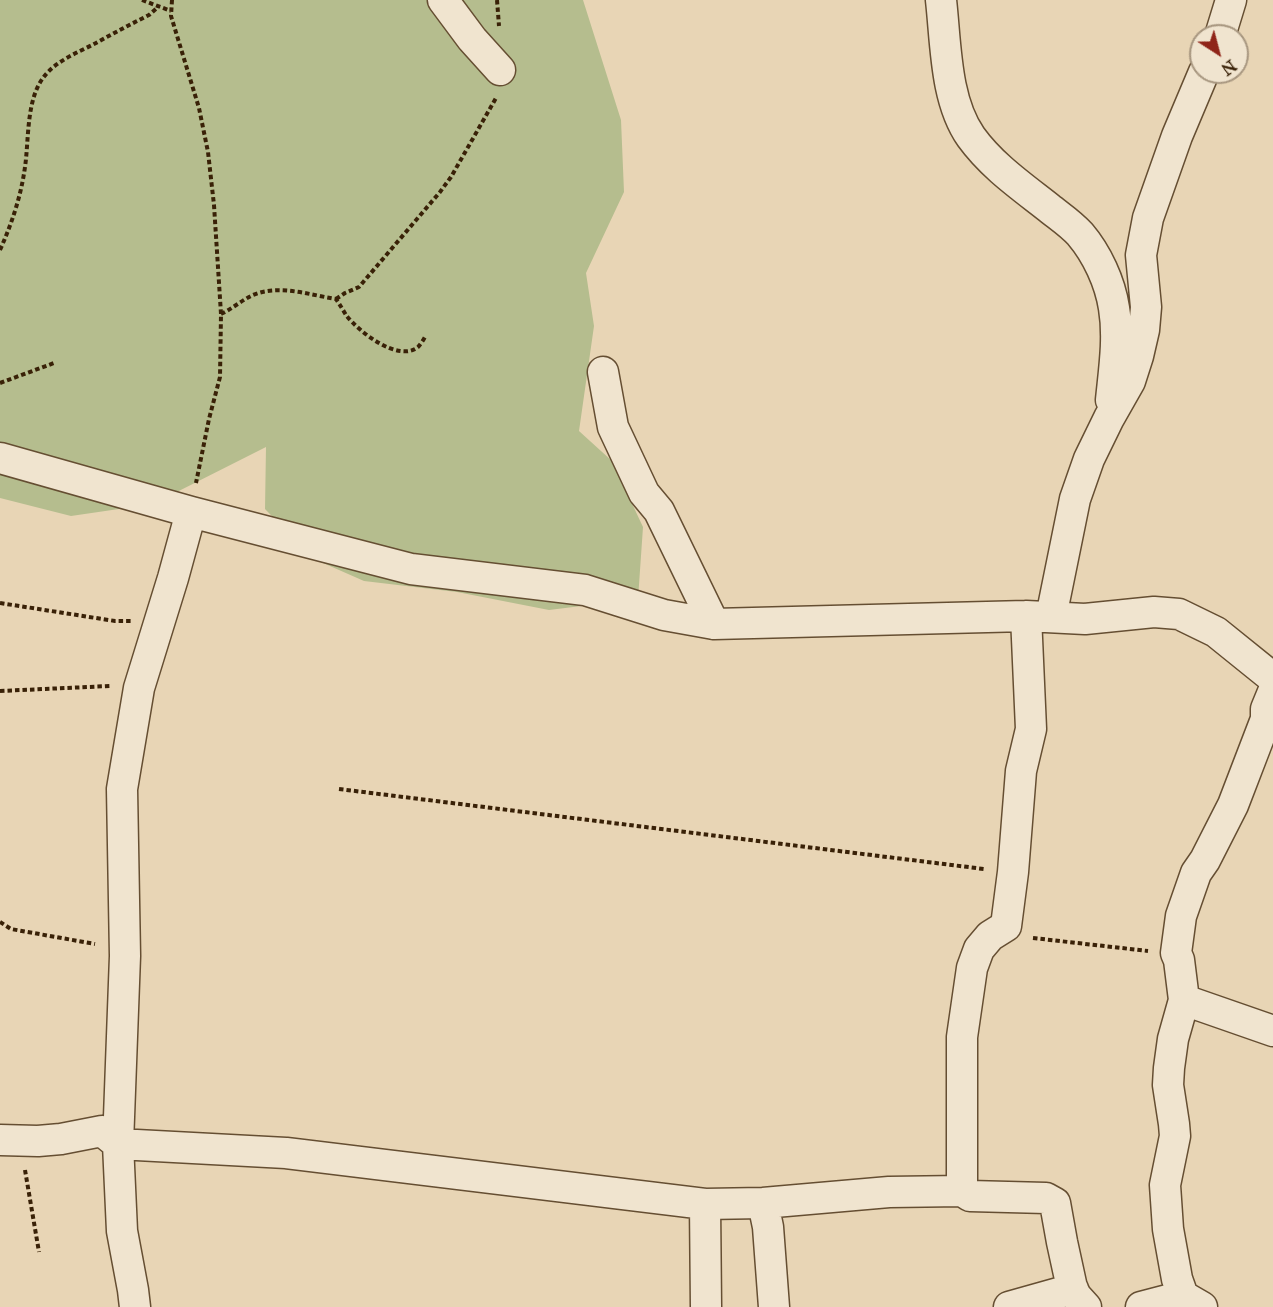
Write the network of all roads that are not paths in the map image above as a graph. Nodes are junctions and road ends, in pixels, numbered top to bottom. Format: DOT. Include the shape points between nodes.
graph roads {
  1 [pos="443,0"];
  2 [pos="941,0"];
  3 [pos="1231,0"];
  4 [pos="1224,24"];
  5 [pos="500,70"];
  6 [pos="1199,84"];
  7 [pos="603,372"];
  8 [pos="1109,418"];
  9 [pos="0,458"];
  10 [pos="191,512"];
  11 [pos="1039,616"];
  12 [pos="714,624"];
  13 [pos="1273,678"];
  14 [pos="1273,692"];
  15 [pos="1184,1000"];
  16 [pos="1273,1031"];
  17 [pos="11,1140"];
  18 [pos="118,1144"];
  19 [pos="962,1191"];
  20 [pos="763,1203"];
  21 [pos="705,1204"];
  22 [pos="1079,1298"];
  23 [pos="1192,1301"];
  24 [pos="135,1307"];
  25 [pos="706,1307"];
  26 [pos="774,1307"];
  27 [pos="1009,1307"];
  28 [pos="1141,1307"];
  1 -- 5 [label="street"];
  2 -- 8 [label="street" via="954,103 971,136 1004,174 1080,234 1105,275 1115,311 1116,346"];
  3 -- 4 [label="street"];
  6 -- 8 [label="street" via="1148,219 1141,255 1144,330 1130,381"];
  7 -- 12 [label="street" via="613,427"];
  8 -- 11 [label="street" via="1089,459"];
  9 -- 10 [label="street"];
  10 -- 12 [label="street" via="411,569 585,590 664,615"];
  10 -- 18 [label="street" via="139,688 122,789 125,948"];
  11 -- 12 [label="street"];
  11 -- 13 [label="street" via="1084,619 1154,612 1179,614 1216,633"];
  11 -- 19 [label="street" via="1031,729 1021,771 1006,926 990,936 979,950 972,968 962,1037"];
  14 -- 15 [label="street" via="1233,805 1196,873 1181,916 1176,953"];
  15 -- 16 [label="street"];
  15 -- 23 [label="street" via="1168,1068 1174,1136 1165,1185 1177,1279"];
  17 -- 18 [label="street" via="62,1139 102,1131"];
  18 -- 21 [label="street" via="286,1153"];
  18 -- 24 [label="street" via="122,1231"];
  19 -- 20 [label="street" via="889,1192"];
  19 -- 22 [label="street" via="970,1196 1046,1198 1055,1203"];
  20 -- 21 [label="street"];
  20 -- 26 [label="street"];
  21 -- 25 [label="street"];
  22 -- 27 [label="street"];
  23 -- 28 [label="street"];
}
